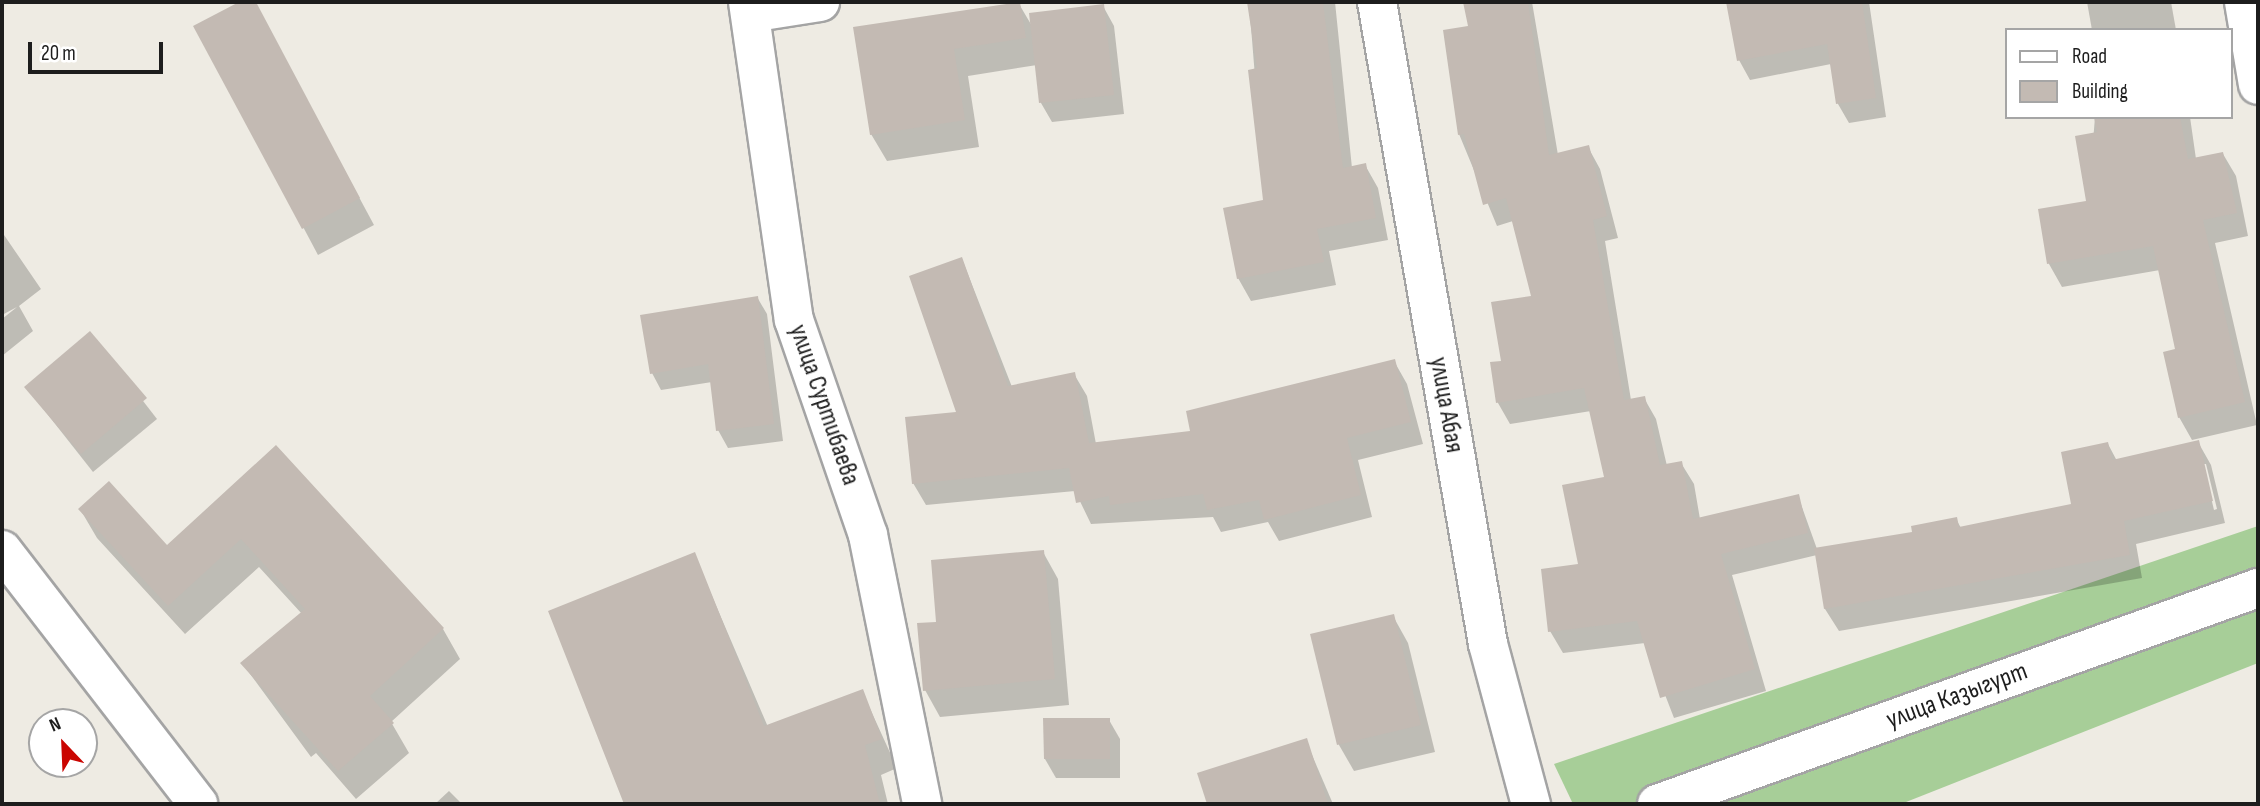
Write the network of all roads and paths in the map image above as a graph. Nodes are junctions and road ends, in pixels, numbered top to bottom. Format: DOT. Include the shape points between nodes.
graph roads {
  1 [pos="820,2"];
  2 [pos="1377,2"];
  3 [pos="2244,2"];
  4 [pos="749,7"];
  5 [pos="2258,85"];
  6 [pos="2,550"];
  7 [pos="2258,588"];
  8 [pos="198,804"];
  9 [pos="922,804"];
  10 [pos="1531,804"];
  11 [pos="1657,804"];
  1 -- 4 [label="street"];
  2 -- 10 [label="street, улица Абая" via="1488,644"];
  3 -- 5 [label="street"];
  4 -- 9 [label="street, улица Суртибаева" via="794,320 868,535"];
  6 -- 8 [label="street"];
  7 -- 11 [label="street, улица Казыгурт"];
}
